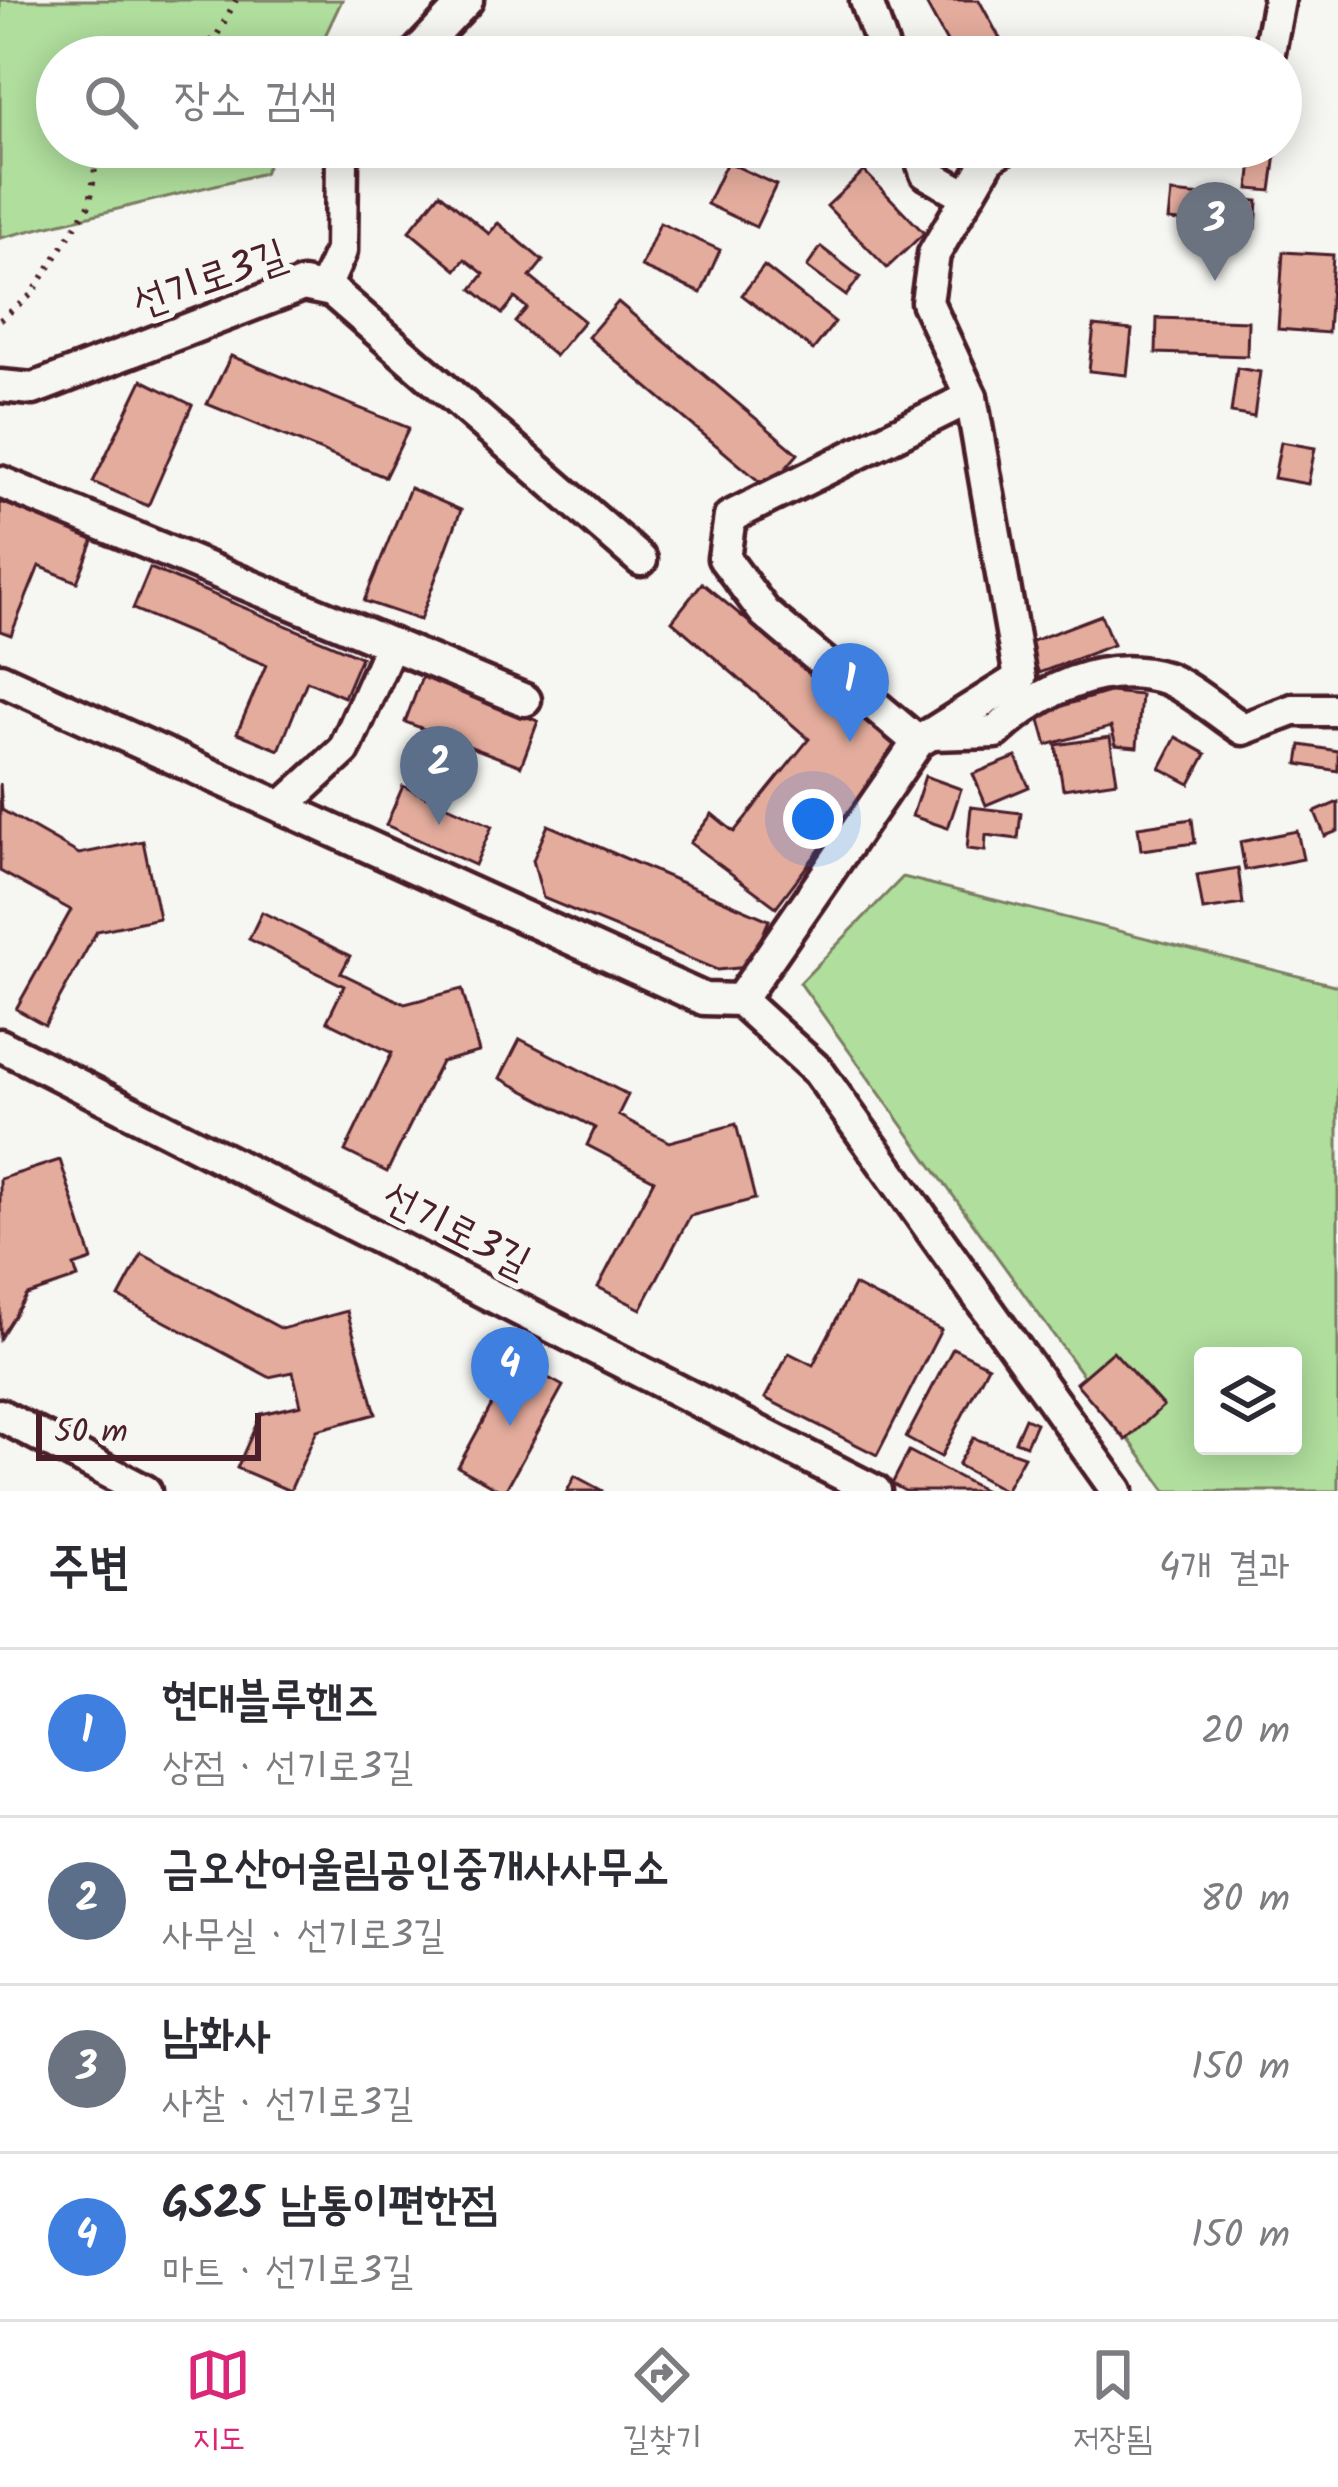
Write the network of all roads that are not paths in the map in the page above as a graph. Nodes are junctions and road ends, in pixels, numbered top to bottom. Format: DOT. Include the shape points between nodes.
graph roads {
  1 [pos="467,0"];
  2 [pos="866,0"];
  3 [pos="1279,0"];
  4 [pos="433,36"];
  5 [pos="879,36"];
  6 [pos="1272,36"];
  7 [pos="341,168"];
  8 [pos="924,168"];
  9 [pos="983,168"];
  10 [pos="965,195"];
  11 [pos="324,289"];
  12 [pos="0,386"];
  13 [pos="971,397"];
  14 [pos="0,482"];
  15 [pos="641,560"];
  16 [pos="391,644"];
  17 [pos="0,679"];
  18 [pos="525,700"];
  19 [pos="1338,710"];
  20 [pos="924,738"];
  21 [pos="283,808"];
  22 [pos="740,1000"];
  23 [pos="0,1046"];
  24 [pos="0,1415"];
  25 [pos="146,1491"];
  26 [pos="875,1491"];
  27 [pos="1117,1491"];
  1 -- 4 [label="street"];
  2 -- 5 [label="street"];
  3 -- 6 [label="street"];
  7 -- 11 [label="street" via="341,251"];
  8 -- 10 [label="street"];
  9 -- 10 [label="street"];
  10 -- 13 [label="street" via="934,254 927,302"];
  11 -- 12 [label="street, 선기로3길" via="303,285 33,389"];
  11 -- 15 [label="street, 선기로3길"];
  13 -- 20 [label="street" via="1020,678"];
  13 -- 20 [label="street" via="730,518 724,558 764,613"];
  14 -- 16 [label="street"];
  16 -- 18 [label="street"];
  16 -- 21 [label="street" via="344,750"];
  17 -- 21 [label="street"];
  19 -- 20 [label="street" via="1293,710 1243,729 1166,679 1100,672 1026,704 996,732"];
  20 -- 22 [label="street"];
  21 -- 22 [label="street" via="704,999"];
  22 -- 27 [label="street" via="818,1071"];
  23 -- 26 [label="street, 선기로3길"];
  24 -- 25 [label="street"];
}
